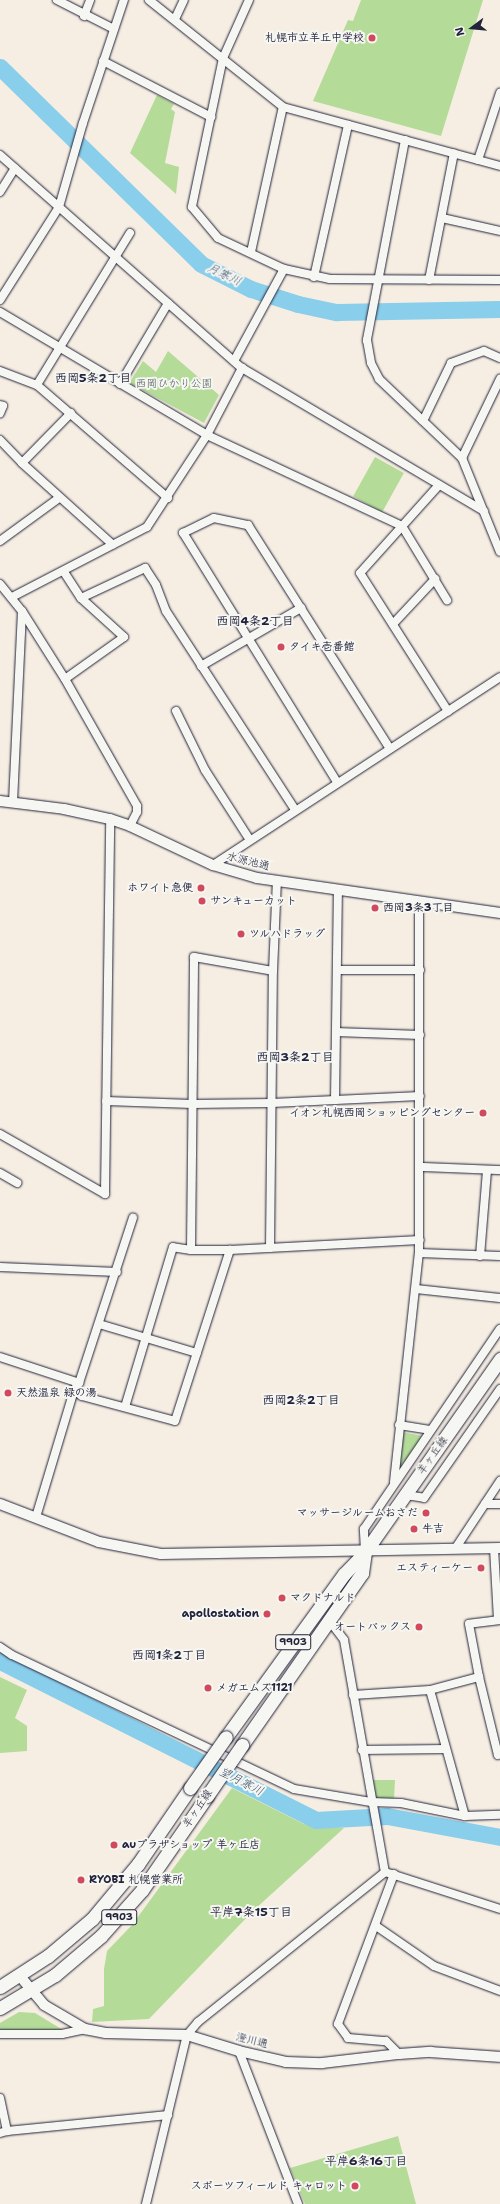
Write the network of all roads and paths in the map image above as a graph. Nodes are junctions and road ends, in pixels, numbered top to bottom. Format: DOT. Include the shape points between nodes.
graph roads {
  1 [pos="57,0"];
  2 [pos="90,0"];
  3 [pos="124,0"];
  4 [pos="149,0"];
  5 [pos="184,0"];
  6 [pos="249,0"];
  7 [pos="84,16"];
  8 [pos="175,19"];
  9 [pos="114,29"];
  10 [pos="223,58"];
  11 [pos="103,60"];
  12 [pos="500,93"];
  13 [pos="283,107"];
  14 [pos="211,117"];
  15 [pos="348,125"];
  16 [pos="405,140"];
  17 [pos="454,153"];
  18 [pos="0,155"];
  19 [pos="478,160"];
  20 [pos="500,166"];
  21 [pos="15,168"];
  22 [pos="0,192"];
  23 [pos="59,207"];
  24 [pos="442,218"];
  25 [pos="500,231"];
  26 [pos="130,233"];
  27 [pos="251,252"];
  28 [pos="114,255"];
  29 [pos="284,269"];
  30 [pos="314,277"];
  31 [pos="500,279"];
  32 [pos="429,280"];
  33 [pos="377,284"];
  34 [pos="0,300"];
  35 [pos="168,303"];
  36 [pos="0,312"];
  37 [pos="61,349"];
  38 [pos="500,358"];
  39 [pos="234,361"];
  40 [pos="242,368"];
  41 [pos="0,371"];
  42 [pos="500,379"];
  43 [pos="120,384"];
  44 [pos="37,385"];
  45 [pos="0,405"];
  46 [pos="0,413"];
  47 [pos="71,413"];
  48 [pos="423,421"];
  49 [pos="207,435"];
  50 [pos="0,440"];
  51 [pos="462,458"];
  52 [pos="22,463"];
  53 [pos="439,485"];
  54 [pos="59,498"];
  55 [pos="168,498"];
  56 [pos="484,511"];
  57 [pos="402,526"];
  58 [pos="497,532"];
  59 [pos="0,541"];
  60 [pos="113,545"];
  61 [pos="500,552"];
  62 [pos="64,572"];
  63 [pos="435,579"];
  64 [pos="0,584"];
  65 [pos="12,597"];
  66 [pos="81,598"];
  67 [pos="446,600"];
  68 [pos="301,608"];
  69 [pos="22,610"];
  70 [pos="393,624"];
  71 [pos="248,639"];
  72 [pos="201,666"];
  73 [pos="500,677"];
  74 [pos="65,679"];
  75 [pos="176,711"];
  76 [pos="448,711"];
  77 [pos="390,749"];
  78 [pos="338,782"];
  79 [pos="0,801"];
  80 [pos="13,802"];
  81 [pos="294,810"];
  82 [pos="110,819"];
  83 [pos="130,826"];
  84 [pos="250,840"];
  85 [pos="213,865"];
  86 [pos="277,881"];
  87 [pos="338,890"];
  88 [pos="419,901"];
  89 [pos="500,913"];
  90 [pos="338,970"];
  91 [pos="420,970"];
  92 [pos="273,971"];
  93 [pos="336,1032"];
  94 [pos="420,1035"];
  95 [pos="420,1096"];
  96 [pos="335,1100"];
  97 [pos="106,1101"];
  98 [pos="272,1103"];
  99 [pos="192,1104"];
  100 [pos="0,1134"];
  101 [pos="421,1167"];
  102 [pos="487,1170"];
  103 [pos="500,1170"];
  104 [pos="0,1173"];
  105 [pos="17,1183"];
  106 [pos="133,1218"];
  107 [pos="420,1240"];
  108 [pos="270,1248"];
  109 [pos="191,1250"];
  110 [pos="230,1250"];
  111 [pos="419,1253"];
  112 [pos="480,1256"];
  113 [pos="500,1256"];
  114 [pos="0,1267"];
  115 [pos="117,1272"];
  116 [pos="416,1289"];
  117 [pos="500,1298"];
  118 [pos="99,1324"];
  119 [pos="500,1329"];
  120 [pos="147,1339"];
  121 [pos="197,1353"];
  122 [pos="0,1357"];
  123 [pos="500,1359"];
  124 [pos="79,1383"];
  125 [pos="500,1389"];
  126 [pos="74,1390"];
  127 [pos="125,1407"];
  128 [pos="399,1425"];
  129 [pos="430,1430"];
  130 [pos="500,1481"];
  131 [pos="394,1482"];
  132 [pos="406,1495"];
  133 [pos="0,1504"];
  134 [pos="485,1504"];
  135 [pos="500,1504"];
  136 [pos="36,1517"];
  137 [pos="497,1548"];
  138 [pos="455,1549"];
  139 [pos="365,1552"];
  140 [pos="329,1620"];
  141 [pos="499,1620"];
  142 [pos="0,1647"];
  143 [pos="479,1677"];
  144 [pos="430,1690"];
  145 [pos="353,1694"];
  146 [pos="446,1749"];
  147 [pos="362,1750"];
  148 [pos="500,1754"];
  149 [pos="372,1804"];
  150 [pos="500,1815"];
  151 [pos="465,1816"];
  152 [pos="385,1872"];
  153 [pos="394,1874"];
  154 [pos="500,1909"];
  155 [pos="376,1926"];
  156 [pos="20,1976"];
  157 [pos="0,1987"];
  158 [pos="32,1990"];
  159 [pos="500,1991"];
  160 [pos="0,2008"];
  161 [pos="85,2029"];
  162 [pos="0,2034"];
  163 [pos="187,2035"];
  164 [pos="240,2051"];
  165 [pos="399,2054"];
  166 [pos="500,2057"];
  167 [pos="0,2098"];
  168 [pos="168,2115"];
  169 [pos="4,2132"];
  170 [pos="146,2204"];
  171 [pos="298,2204"];
  1 -- 7 [label="street"];
  2 -- 7 [label="street"];
  3 -- 9 [label="street"];
  4 -- 8 [label="street"];
  5 -- 8 [label="street"];
  6 -- 10 [label="street"];
  7 -- 9 [label="street"];
  8 -- 10 [label="street"];
  9 -- 11 [label="street"];
  10 -- 13 [label="street"];
  10 -- 14 [label="street"];
  11 -- 14 [label="street"];
  11 -- 23 [label="street"];
  12 -- 19 [label="street"];
  13 -- 15 [label="street"];
  13 -- 27 [label="street"];
  14 -- 27 [label="street" via="192,207 218,238"];
  15 -- 16 [label="street"];
  15 -- 30 [label="street"];
  16 -- 17 [label="street"];
  16 -- 33 [label="street"];
  17 -- 19 [label="street"];
  17 -- 24 [label="street"];
  18 -- 21 [label="street"];
  19 -- 20 [label="street"];
  21 -- 22 [label="street"];
  21 -- 23 [label="street"];
  23 -- 28 [label="street"];
  23 -- 34 [label="street"];
  24 -- 25 [label="street"];
  24 -- 32 [label="street"];
  26 -- 28 [label="street"];
  27 -- 29 [label="street"];
  28 -- 35 [label="street"];
  28 -- 37 [label="street"];
  29 -- 30 [label="street"];
  29 -- 39 [label="street" via="265,309"];
  30 -- 33 [label="street"];
  31 -- 32 [label="street"];
  32 -- 33 [label="street"];
  33 -- 48 [label="street" via="366,340 371,363 379,380"];
  35 -- 39 [label="street"];
  35 -- 43 [label="street"];
  36 -- 37 [label="street"];
  37 -- 43 [label="street"];
  37 -- 44 [label="street"];
  38 -- 48 [label="street" via="484,351 451,363"];
  39 -- 40 [label="street"];
  40 -- 49 [label="street"];
  40 -- 53 [label="street"];
  41 -- 44 [label="street"];
  42 -- 51 [label="street"];
  43 -- 49 [label="street"];
  44 -- 47 [label="street"];
  45 -- 46 [label="street" via="3,406"];
  47 -- 52 [label="street"];
  47 -- 55 [label="street"];
  48 -- 51 [label="street"];
  49 -- 55 [label="street"];
  49 -- 57 [label="street"];
  50 -- 52 [label="street"];
  51 -- 56 [label="street"];
  52 -- 54 [label="street"];
  53 -- 56 [label="street"];
  53 -- 57 [label="street"];
  54 -- 59 [label="street"];
  54 -- 60 [label="street"];
  55 -- 60 [label="street" via="147,527"];
  56 -- 58 [label="street"];
  57 -- 63 [label="street"];
  57 -- 70 [label="street" via="360,573"];
  58 -- 61 [label="street"];
  60 -- 62 [label="street"];
  62 -- 65 [label="street"];
  62 -- 66 [label="street"];
  63 -- 67 [label="street"];
  63 -- 70 [label="street"];
  64 -- 65 [label="street"];
  65 -- 69 [label="street"];
  66 -- 72 [label="street" via="145,568 156,585 166,611"];
  66 -- 74 [label="street" via="124,638"];
  68 -- 71 [label="street"];
  68 -- 71 [label="street" via="248,525 214,518 183,533"];
  68 -- 77 [label="street"];
  69 -- 74 [label="street"];
  69 -- 80 [label="street"];
  70 -- 76 [label="street"];
  71 -- 72 [label="street"];
  71 -- 78 [label="street"];
  72 -- 81 [label="street"];
  73 -- 76 [label="street"];
  74 -- 83 [label="street" via="137,806"];
  75 -- 84 [label="street" via="205,770"];
  76 -- 77 [label="street"];
  77 -- 78 [label="street"];
  78 -- 81 [label="street"];
  79 -- 80 [label="street, 水源池通"];
  80 -- 82 [label="street, 水源池通"];
  81 -- 84 [label="street"];
  82 -- 83 [label="street, 水源池通"];
  82 -- 97 [label="street"];
  83 -- 85 [label="street, 水源池通"];
  84 -- 85 [label="street"];
  85 -- 86 [label="street, 水源池通" via="235,873"];
  86 -- 87 [label="street, 水源池通"];
  86 -- 92 [label="street"];
  87 -- 88 [label="street, 水源池通"];
  87 -- 90 [label="street"];
  88 -- 89 [label="street, 水源池通"];
  88 -- 91 [label="street"];
  90 -- 91 [label="street"];
  90 -- 93 [label="street"];
  91 -- 94 [label="street"];
  92 -- 98 [label="street"];
  92 -- 99 [label="street" via="194,957"];
  93 -- 94 [label="street"];
  93 -- 96 [label="street"];
  94 -- 95 [label="street"];
  95 -- 96 [label="street"];
  95 -- 101 [label="street"];
  96 -- 98 [label="street"];
  97 -- 99 [label="street"];
  97 -- 100 [label="street" via="105,1194"];
  98 -- 99 [label="street"];
  98 -- 108 [label="street"];
  99 -- 109 [label="street"];
  101 -- 102 [label="street"];
  101 -- 107 [label="street"];
  102 -- 103 [label="street"];
  102 -- 112 [label="street"];
  104 -- 105 [label="street"];
  106 -- 115 [label="street"];
  107 -- 108 [label="street"];
  107 -- 111 [label="street"];
  108 -- 110 [label="street"];
  109 -- 110 [label="street"];
  109 -- 120 [label="street" via="173,1246"];
  110 -- 121 [label="street"];
  111 -- 112 [label="street"];
  111 -- 116 [label="street"];
  112 -- 113 [label="street"];
  114 -- 115 [label="street"];
  115 -- 118 [label="street"];
  116 -- 117 [label="street"];
  116 -- 128 [label="street"];
  118 -- 120 [label="street"];
  118 -- 124 [label="street"];
  119 -- 129 [label="street"];
  120 -- 121 [label="street"];
  120 -- 127 [label="street"];
  121 -- 127 [label="street" via="175,1422"];
  122 -- 124 [label="street"];
  123 -- 132 [label="main road, 羊ヶ丘線 / 9903"];
  124 -- 126 [label="street"];
  125 -- 132 [label="street" via="424,1498"];
  126 -- 127 [label="street" via="82,1396"];
  126 -- 136 [label="street"];
  128 -- 129 [label="street"];
  128 -- 131 [label="street"];
  129 -- 131 [label="street"];
  130 -- 134 [label="street"];
  131 -- 139 [label="street" via="364,1530"];
  132 -- 139 [label="main road, 羊ヶ丘線 / 9903"];
  133 -- 136 [label="street"];
  134 -- 135 [label="street"];
  134 -- 138 [label="street"];
  136 -- 139 [label="street" via="99,1542 147,1553 176,1555"];
  137 -- 138 [label="street"];
  137 -- 141 [label="street"];
  138 -- 139 [label="street"];
  139 -- 140 [label="main road, 羊ヶ丘線 / 9903" via="362,1573"];
  139 -- 156 [label="main road, 羊ヶ丘線 / 9903, bridge" via="344,1574 226,1736 138,1864 109,1900 72,1937"];
  140 -- 145 [label="street" via="344,1640"];
  140 -- 158 [label="main road, 羊ヶ丘線 / 9903, bridge" via="125,1911 80,1955"];
  141 -- 143 [label="street" via="469,1624"];
  142 -- 149 [label="street" via="288,1786"];
  143 -- 144 [label="street"];
  143 -- 148 [label="street"];
  144 -- 145 [label="street"];
  144 -- 146 [label="street"];
  145 -- 147 [label="street"];
  146 -- 147 [label="street"];
  146 -- 151 [label="street"];
  147 -- 149 [label="street"];
  149 -- 151 [label="street" via="401,1803"];
  149 -- 152 [label="street"];
  150 -- 151 [label="street"];
  152 -- 153 [label="street"];
  152 -- 163 [label="street" via="198,2022"];
  153 -- 154 [label="street"];
  153 -- 155 [label="street"];
  155 -- 159 [label="street" via="434,1966"];
  155 -- 165 [label="street" via="338,2024 348,2038 386,2041"];
  156 -- 157 [label="main road, 羊ヶ丘線 / 9903"];
  156 -- 158 [label="street, 澄川通"];
  158 -- 160 [label="main road, 羊ヶ丘線 / 9903"];
  158 -- 161 [label="street, 澄川通" via="44,2005"];
  161 -- 162 [label="street" via="62,2034"];
  161 -- 163 [label="street, 澄川通" via="106,2033"];
  163 -- 164 [label="street, 澄川通"];
  163 -- 168 [label="street"];
  164 -- 165 [label="street, 澄川通" via="286,2062 322,2063"];
  164 -- 171 [label="street"];
  165 -- 166 [label="street, 澄川通" via="431,2052"];
  167 -- 169 [label="street"];
  168 -- 169 [label="street"];
  168 -- 170 [label="street"];
}
